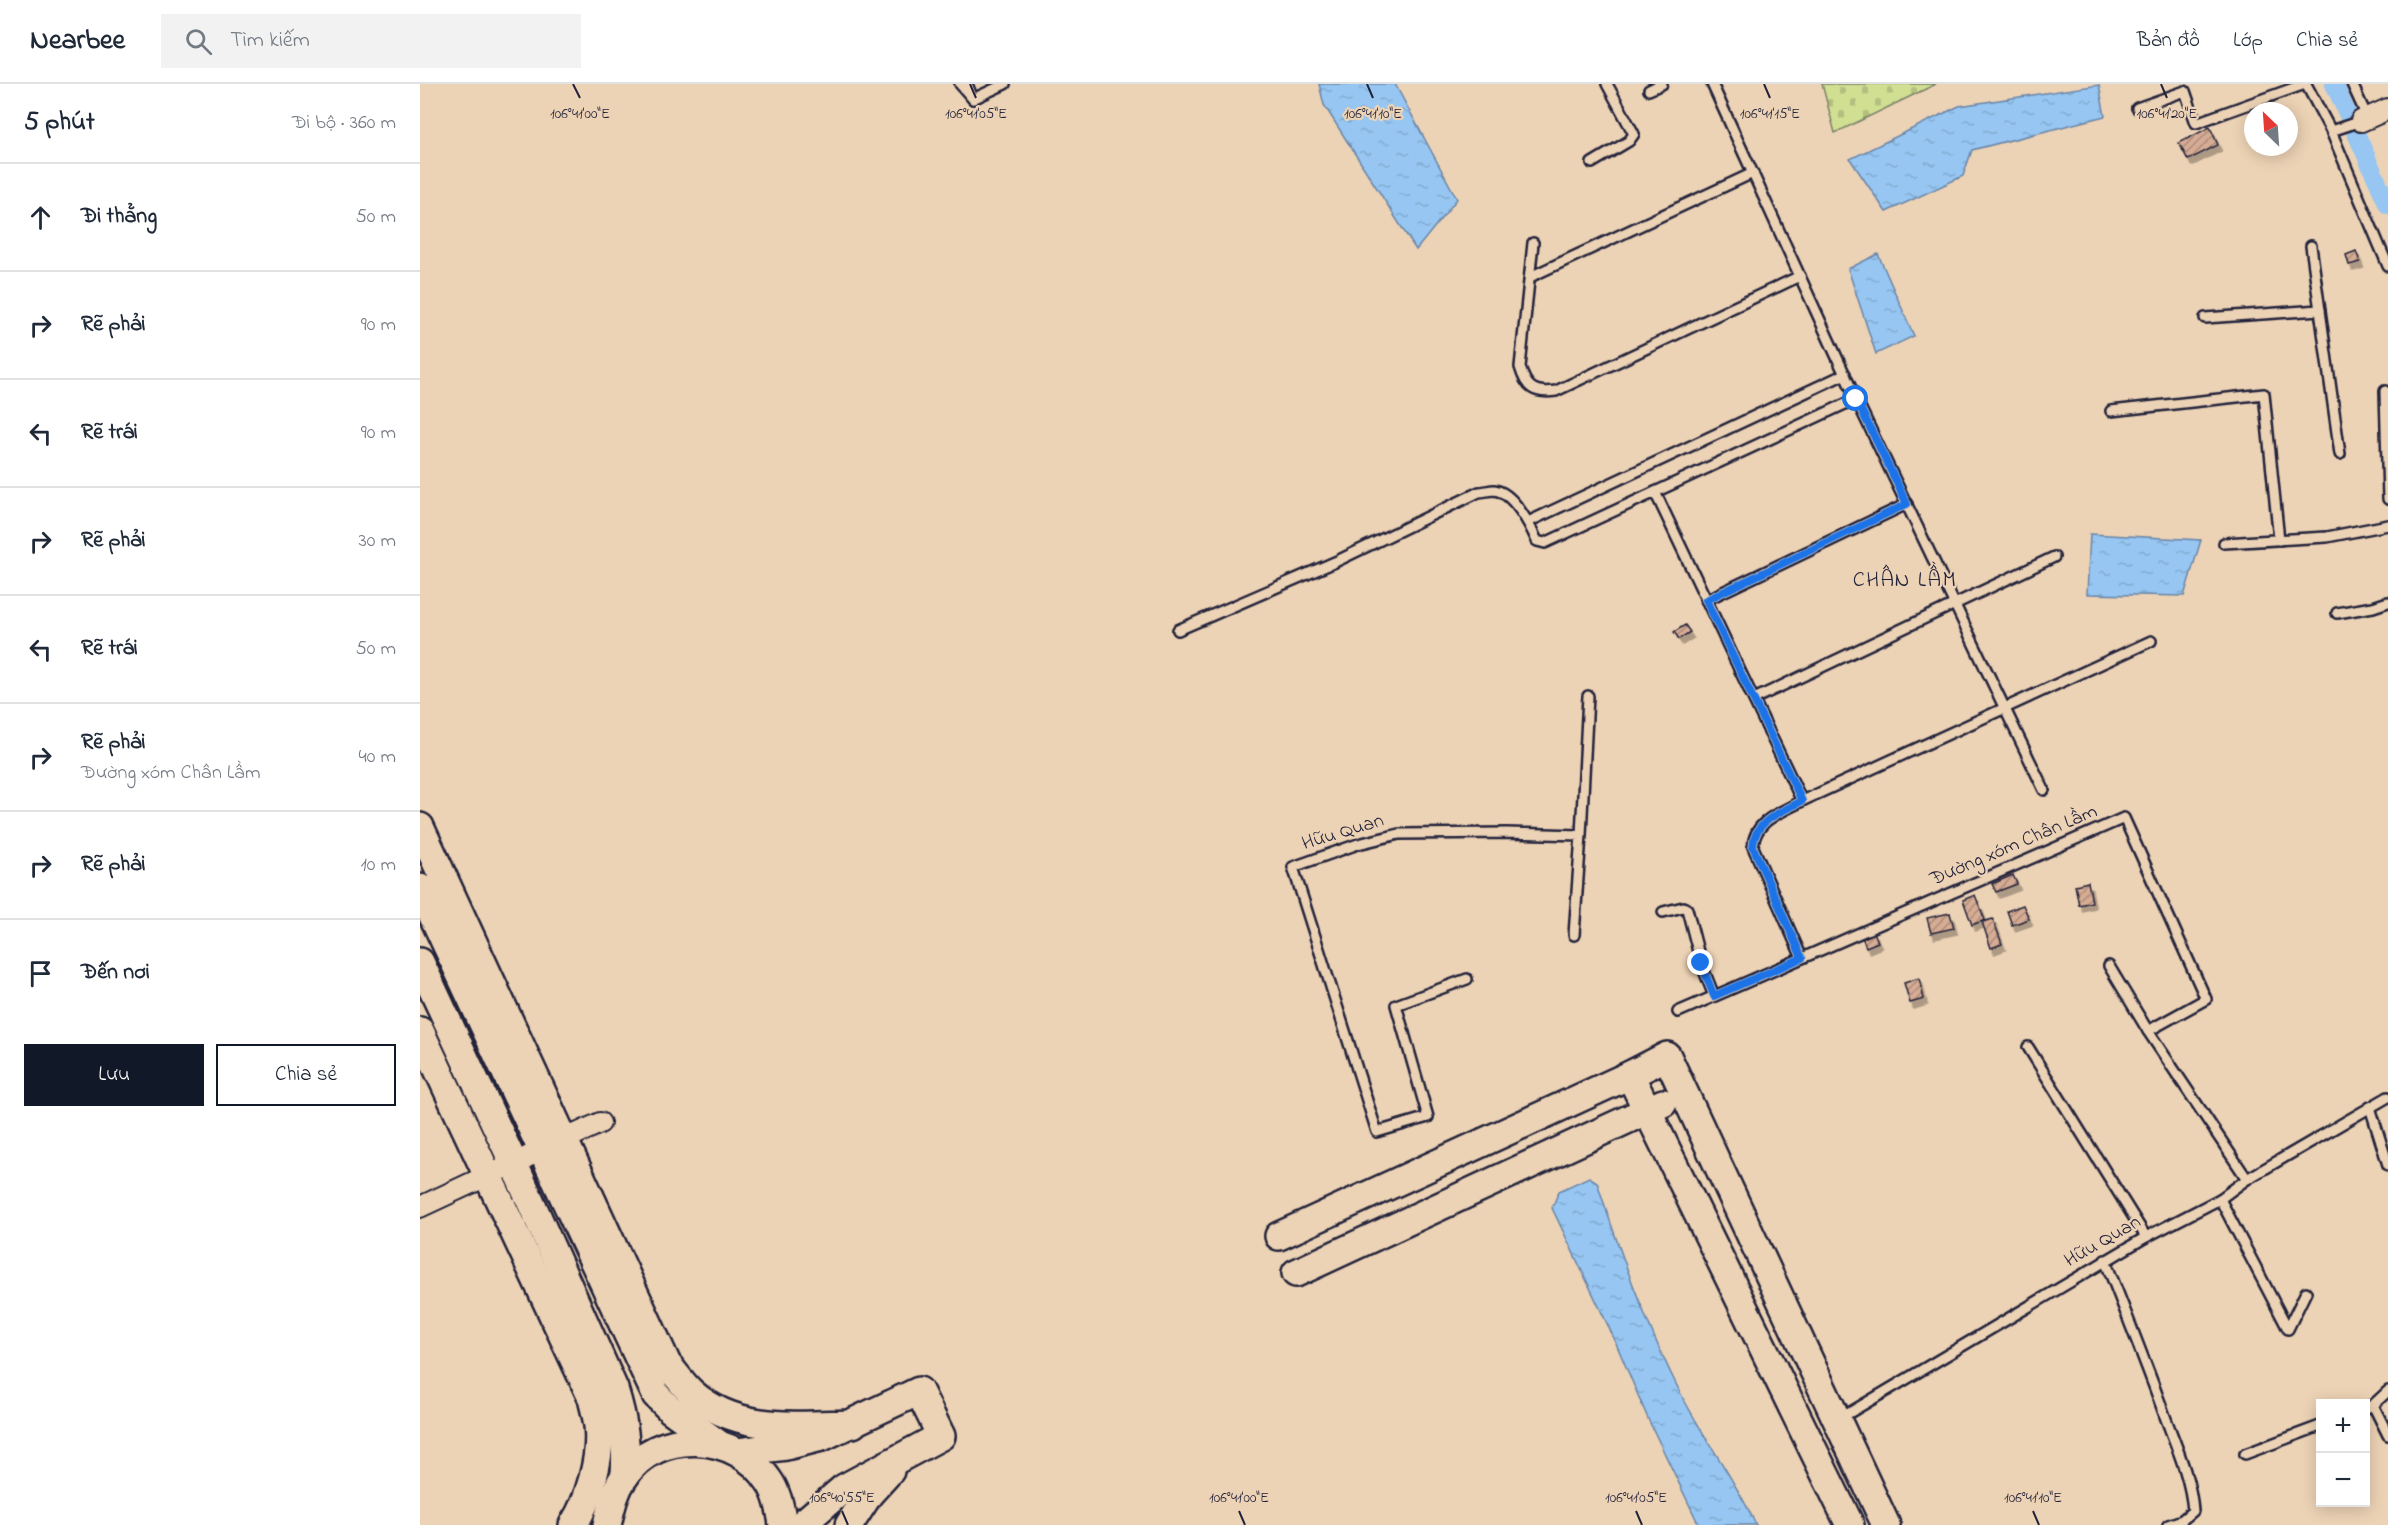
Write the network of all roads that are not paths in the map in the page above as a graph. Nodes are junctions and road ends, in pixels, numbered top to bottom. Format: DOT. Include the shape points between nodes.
graph roads {
  1 [pos="960,84"];
  2 [pos="967,84"];
  3 [pos="1005,84"];
  4 [pos="1607,84"];
  5 [pos="1662,84"];
  6 [pos="1712,84"];
  7 [pos="2306,84"];
  8 [pos="2352,84"];
  9 [pos="1649,90"];
  10 [pos="974,99"];
  11 [pos="2138,108"];
  12 [pos="2388,109"];
  13 [pos="2358,122"];
  14 [pos="2331,131"];
  15 [pos="1592,163"];
  16 [pos="1753,173"];
  17 [pos="1533,243"];
  18 [pos="2311,246"];
  19 [pos="2388,266"];
  20 [pos="1800,276"];
  21 [pos="1530,277"];
  22 [pos="2320,310"];
  23 [pos="2205,318"];
  24 [pos="1845,375"];
  25 [pos="2385,392"];
  26 [pos="1856,399"];
  27 [pos="2111,411"];
  28 [pos="2340,454"];
  29 [pos="1654,492"];
  30 [pos="2388,500"];
  31 [pos="1907,504"];
  32 [pos="1528,522"];
  33 [pos="2388,525"];
  34 [pos="2279,540"];
  35 [pos="2224,543"];
  36 [pos="2054,557"];
  37 [pos="1706,600"];
  38 [pos="2388,602"];
  39 [pos="1955,604"];
  40 [pos="2337,613"];
  41 [pos="1178,630"];
  42 [pos="2151,641"];
  43 [pos="1588,696"];
  44 [pos="1754,699"];
  45 [pos="2005,708"];
  46 [pos="2044,790"];
  47 [pos="1802,801"];
  48 [pos="420,827"];
  49 [pos="1581,835"];
  50 [pos="420,888"];
  51 [pos="1663,912"];
  52 [pos="1574,935"];
  53 [pos="1802,958"];
  54 [pos="420,962"];
  55 [pos="2109,966"];
  56 [pos="1467,980"];
  57 [pos="1714,996"];
  58 [pos="1678,1012"];
  59 [pos="420,1031"];
  60 [pos="2148,1031"];
  61 [pos="2028,1047"];
  62 [pos="1630,1075"];
  63 [pos="1684,1094"];
  64 [pos="2388,1097"];
  65 [pos="2370,1107"];
  66 [pos="1647,1110"];
  67 [pos="600,1123"];
  68 [pos="564,1139"];
  69 [pos="540,1150"];
  70 [pos="513,1162"];
  71 [pos="2388,1165"];
  72 [pos="486,1175"];
  73 [pos="2247,1179"];
  74 [pos="2220,1199"];
  75 [pos="420,1207"];
  76 [pos="1279,1236"];
  77 [pos="2146,1237"];
  78 [pos="2106,1260"];
  79 [pos="1296,1273"];
  80 [pos="2306,1292"];
  81 [pos="657,1369"];
  82 [pos="2388,1391"];
  83 [pos="603,1394"];
  84 [pos="2370,1406"];
  85 [pos="2370,1408"];
  86 [pos="1837,1420"];
  87 [pos="853,1424"];
  88 [pos="2316,1427"];
  89 [pos="2388,1435"];
  90 [pos="727,1447"];
  91 [pos="2245,1454"];
  92 [pos="903,1456"];
  93 [pos="619,1487"];
  94 [pos="573,1525"];
  95 [pos="591,1525"];
  96 [pos="607,1525"];
  97 [pos="783,1525"];
  98 [pos="801,1525"];
  99 [pos="849,1525"];
  100 [pos="1850,1525"];
  101 [pos="1886,1525"];
  102 [pos="2168,1525"];
  1 -- 10 [label="lane"];
  2 -- 10 [label="lane"];
  3 -- 10 [label="lane"];
  4 -- 15 [label="lane" via="1634,134"];
  5 -- 9 [label="lane"];
  6 -- 16 [label="lane"];
  7 -- 11 [label="lane" via="2196,123 2185,91"];
  7 -- 14 [label="lane"];
  8 -- 13 [label="lane"];
  12 -- 13 [label="street"];
  13 -- 14 [label="lane"];
  14 -- 19 [label="lane"];
  16 -- 20 [label="lane"];
  16 -- 21 [label="lane"];
  17 -- 21 [label="lane"];
  18 -- 22 [label="lane"];
  20 -- 21 [label="lane" via="1556,391 1542,393 1530,387 1520,367"];
  20 -- 24 [label="lane"];
  22 -- 23 [label="lane"];
  22 -- 28 [label="lane"];
  24 -- 26 [label="lane"];
  24 -- 32 [label="lane"];
  25 -- 30 [label="lane"];
  26 -- 29 [label="lane"];
  26 -- 31 [label="lane"];
  27 -- 34 [label="lane" via="2264,394"];
  29 -- 32 [label="lane" via="1545,543 1537,541"];
  29 -- 37 [label="lane"];
  31 -- 37 [label="lane"];
  31 -- 39 [label="lane"];
  32 -- 41 [label="lane" via="1507,495 1495,490 1479,492 1335,562"];
  33 -- 34 [label="lane" via="2327,537"];
  34 -- 35 [label="lane"];
  36 -- 39 [label="lane"];
  37 -- 44 [label="lane"];
  38 -- 40 [label="lane"];
  39 -- 44 [label="lane"];
  39 -- 45 [label="lane"];
  42 -- 45 [label="lane"];
  43 -- 49 [label="lane"];
  44 -- 47 [label="lane"];
  45 -- 46 [label="lane"];
  45 -- 47 [label="lane"];
  47 -- 53 [label="lane" via="1765,822 1753,837 1753,847"];
  48 -- 68 [label="main road"];
  49 -- 52 [label="lane"];
  49 -- 56 [label="lane, Hữu Quan" via="1399,834 1293,867 1377,1132 1428,1118 1396,1005"];
  50 -- 69 [label="main road"];
  51 -- 57 [label="lane" via="1687,909"];
  53 -- 57 [label="lane, Đường xóm Chân Lầm"];
  53 -- 60 [label="lane, Đường xóm Chân Lầm" via="2124,818 2206,999"];
  54 -- 70 [label="main road"];
  55 -- 60 [label="lane"];
  57 -- 58 [label="lane, Đường xóm Chân Lầm"];
  59 -- 72 [label="main road"];
  60 -- 73 [label="lane"];
  61 -- 77 [label="lane"];
  62 -- 63 [label="main road" via="1666,1056"];
  62 -- 66 [label="main road"];
  62 -- 76 [label="main road"];
  63 -- 66 [label="main road"];
  63 -- 86 [label="main road"];
  64 -- 65 [label="lane, Hữu Quan"];
  65 -- 71 [label="lane"];
  65 -- 73 [label="lane, Hữu Quan"];
  66 -- 79 [label="main road"];
  66 -- 100 [label="main road"];
  67 -- 68 [label="street"];
  68 -- 69 [label="street"];
  68 -- 81 [label="main road"];
  69 -- 70 [label="street"];
  69 -- 81 [label="main road"];
  70 -- 72 [label="street"];
  70 -- 83 [label="main road"];
  72 -- 75 [label="street"];
  72 -- 83 [label="main road"];
  73 -- 74 [label="lane, Hữu Quan"];
  74 -- 77 [label="lane, Hữu Quan"];
  74 -- 80 [label="lane" via="2288,1329"];
  77 -- 78 [label="lane, Hữu Quan"];
  78 -- 86 [label="lane, Hữu Quan"];
  78 -- 102 [label="lane" via="2192,1498 2193,1511"];
  81 -- 87 [label="main road" via="736,1419 778,1425"];
  81 -- 90 [label="main road" via="656,1395 670,1409"];
  82 -- 84 [label="lane"];
  83 -- 93 [label="main road" via="623,1418 627,1444"];
  83 -- 94 [label="main road" via="591,1487"];
  85 -- 89 [label="lane"];
  86 -- 101 [label="main road"];
  87 -- 90 [label="main road" via="786,1446"];
  87 -- 92 [label="main road" via="920,1390 941,1436"];
  88 -- 91 [label="lane"];
  90 -- 93 [label="main road" via="691,1441 666,1446 643,1458"];
  90 -- 97 [label="main road" via="756,1465 770,1482"];
  92 -- 98 [label="main road" via="844,1488"];
  92 -- 99 [label="main road" via="869,1494"];
  93 -- 95 [label="main road"];
  93 -- 96 [label="main road"];
}
